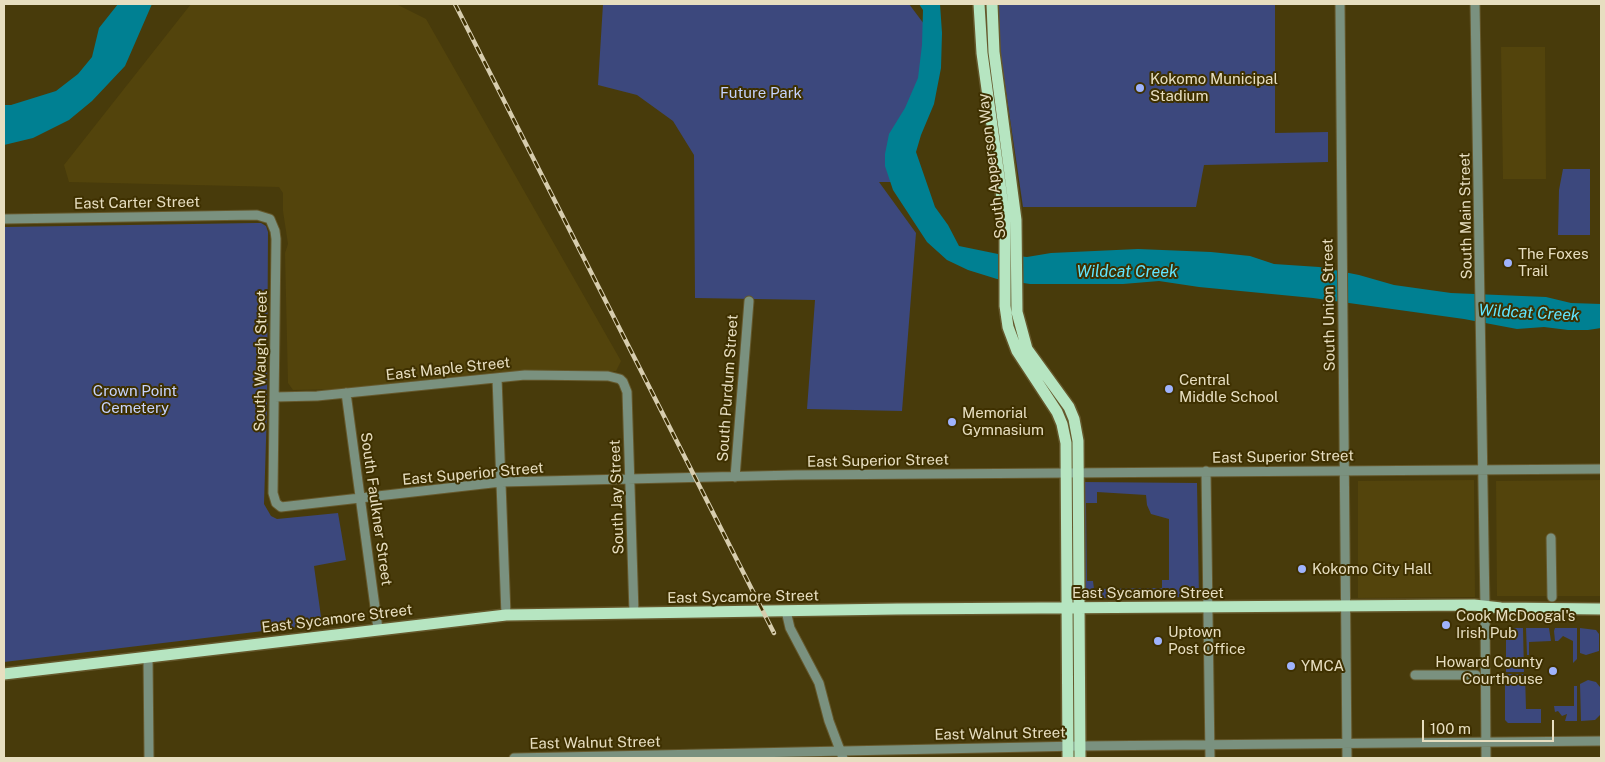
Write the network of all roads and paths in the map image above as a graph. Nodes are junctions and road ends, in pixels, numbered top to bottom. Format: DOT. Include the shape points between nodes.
graph roads {
  1 [pos="979,4"];
  2 [pos="992,4"];
  3 [pos="1340,4"];
  4 [pos="1475,4"];
  5 [pos="4,219"];
  6 [pos="270,219"];
  7 [pos="1011,224"];
  8 [pos="749,301"];
  9 [pos="1011,306"];
  10 [pos="497,378"];
  11 [pos="623,382"];
  12 [pos="346,393"];
  13 [pos="274,398"];
  14 [pos="1483,469"];
  15 [pos="1601,469"];
  16 [pos="1344,470"];
  17 [pos="1206,471"];
  18 [pos="1066,472"];
  19 [pos="1078,472"];
  20 [pos="735,477"];
  21 [pos="629,479"];
  22 [pos="501,482"];
  23 [pos="361,498"];
  24 [pos="276,504"];
  25 [pos="1551,538"];
  26 [pos="1552,597"];
  27 [pos="1345,606"];
  28 [pos="1208,607"];
  29 [pos="1485,607"];
  30 [pos="1066,608"];
  31 [pos="1079,608"];
  32 [pos="1601,609"];
  33 [pos="786,611"];
  34 [pos="634,613"];
  35 [pos="506,616"];
  36 [pos="378,629"];
  37 [pos="148,656"];
  38 [pos="4,674"];
  39 [pos="1415,675"];
  40 [pos="1476,675"];
  41 [pos="1601,741"];
  42 [pos="1486,742"];
  43 [pos="1346,744"];
  44 [pos="1210,746"];
  45 [pos="1080,752"];
  46 [pos="1068,753"];
  47 [pos="841,754"];
  48 [pos="708,756"];
  49 [pos="149,758"];
  50 [pos="514,758"];
  51 [pos="1210,758"];
  52 [pos="1347,758"];
  53 [pos="1486,758"];
  1 -- 7 [label="main road, South Apperson Way" via="982,53"];
  2 -- 7 [label="main road, South Apperson Way"];
  3 -- 16 [label="street, South Union Street"];
  4 -- 14 [label="street, South Main Street"];
  5 -- 6 [label="street, East Carter Street" via="257,215"];
  6 -- 13 [label="street, South Waugh Street" via="276,239"];
  7 -- 9 [label="main road, South Apperson Way"];
  8 -- 20 [label="street, South Purdum Street"];
  9 -- 18 [label="main road, South Apperson Way" via="1008,326 1013,343 1062,424"];
  9 -- 19 [label="main road, South Apperson Way" via="1027,349 1069,407 1074,419"];
  10 -- 11 [label="street, East Maple Street" via="608,376"];
  10 -- 12 [label="street, East Maple Street"];
  10 -- 22 [label="street"];
  11 -- 21 [label="street, South Jay Street"];
  12 -- 13 [label="street, East Maple Street"];
  12 -- 23 [label="street, South Faulkner Street"];
  13 -- 24 [label="street, South Waugh Street" via="273,493"];
  14 -- 15 [label="street, East Superior Street"];
  14 -- 16 [label="street, East Superior Street"];
  14 -- 29 [label="street, South Main Street"];
  16 -- 17 [label="street, East Superior Street"];
  16 -- 27 [label="street, South Union Street"];
  17 -- 19 [label="street, East Superior Street"];
  17 -- 28 [label="street"];
  18 -- 19 [label="street, East Superior Street"];
  18 -- 20 [label="street, East Superior Street"];
  18 -- 30 [label="main road, South Apperson Way"];
  19 -- 31 [label="main road, South Apperson Way"];
  20 -- 21 [label="street, East Superior Street"];
  21 -- 22 [label="street, East Superior Street"];
  21 -- 34 [label="street, South Jay Street"];
  22 -- 23 [label="street, East Superior Street"];
  22 -- 35 [label="street"];
  23 -- 24 [label="street, East Superior Street" via="297,506"];
  23 -- 36 [label="street, South Faulkner Street"];
  25 -- 26 [label="street"];
  27 -- 28 [label="main road, East Sycamore Street"];
  27 -- 29 [label="main road, East Sycamore Street"];
  27 -- 43 [label="street, South Union Street"];
  28 -- 31 [label="main road, East Sycamore Street"];
  28 -- 44 [label="street"];
  29 -- 32 [label="main road, East Sycamore Street"];
  29 -- 42 [label="street, South Main Street"];
  30 -- 31 [label="main road, East Sycamore Street"];
  30 -- 33 [label="main road, East Sycamore Street"];
  30 -- 46 [label="main road, South Apperson Way"];
  31 -- 45 [label="main road, South Apperson Way"];
  33 -- 34 [label="main road, East Sycamore Street"];
  33 -- 47 [label="street" via="790,628 819,683"];
  34 -- 35 [label="main road, East Sycamore Street"];
  35 -- 36 [label="main road, East Sycamore Street"];
  36 -- 37 [label="main road, East Sycamore Street"];
  37 -- 38 [label="main road, East Sycamore Street"];
  37 -- 49 [label="street"];
  39 -- 40 [label="street"];
  41 -- 42 [label="street, East Walnut Street"];
  42 -- 43 [label="street, East Walnut Street"];
  42 -- 53 [label="street, South Main Street"];
  43 -- 44 [label="street, East Walnut Street"];
  43 -- 52 [label="street, South Union Street"];
  44 -- 45 [label="street, East Walnut Street"];
  44 -- 51 [label="street"];
  45 -- 46 [label="street, East Walnut Street"];
  46 -- 47 [label="street, East Walnut Street"];
  47 -- 48 [label="street, East Walnut Street"];
  48 -- 50 [label="street, East Walnut Street"];
}
